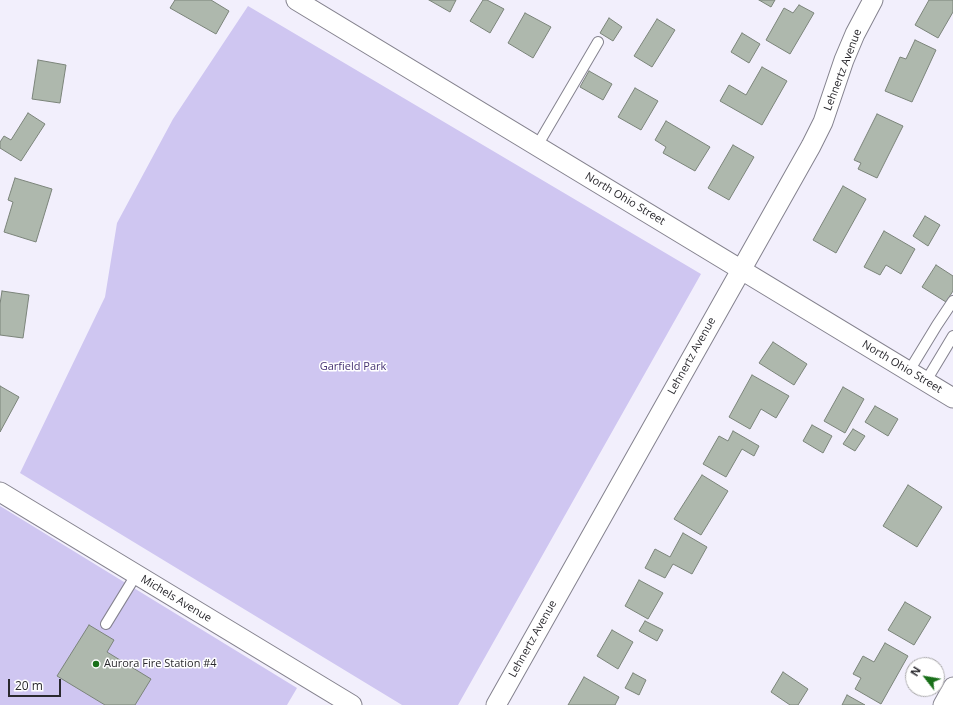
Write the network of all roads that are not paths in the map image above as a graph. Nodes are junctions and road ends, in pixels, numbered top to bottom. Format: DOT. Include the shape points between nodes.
graph roads {
  1 [pos="296,0"];
  2 [pos="872,0"];
  3 [pos="598,42"];
  4 [pos="537,146"];
  5 [pos="741,270"];
  6 [pos="953,301"];
  7 [pos="953,336"];
  8 [pos="909,371"];
  9 [pos="926,381"];
  10 [pos="953,398"];
  11 [pos="0,492"];
  12 [pos="136,575"];
  13 [pos="106,624"];
  14 [pos="953,687"];
  15 [pos="352,705"];
  16 [pos="496,705"];
  17 [pos="943,705"];
  1 -- 4 [label="street, North Ohio Street"];
  2 -- 5 [label="street, Lehnertz Avenue" via="844,60 823,122"];
  3 -- 4 [label="lane"];
  4 -- 5 [label="street, North Ohio Street"];
  5 -- 8 [label="street, North Ohio Street"];
  5 -- 16 [label="street, Lehnertz Avenue"];
  6 -- 8 [label="lane"];
  7 -- 9 [label="lane"];
  8 -- 9 [label="street, North Ohio Street"];
  9 -- 10 [label="street, North Ohio Street"];
  11 -- 12 [label="street, Michels Avenue"];
  12 -- 13 [label="lane"];
  12 -- 15 [label="street, Michels Avenue"];
  14 -- 17 [label="street"];
}
